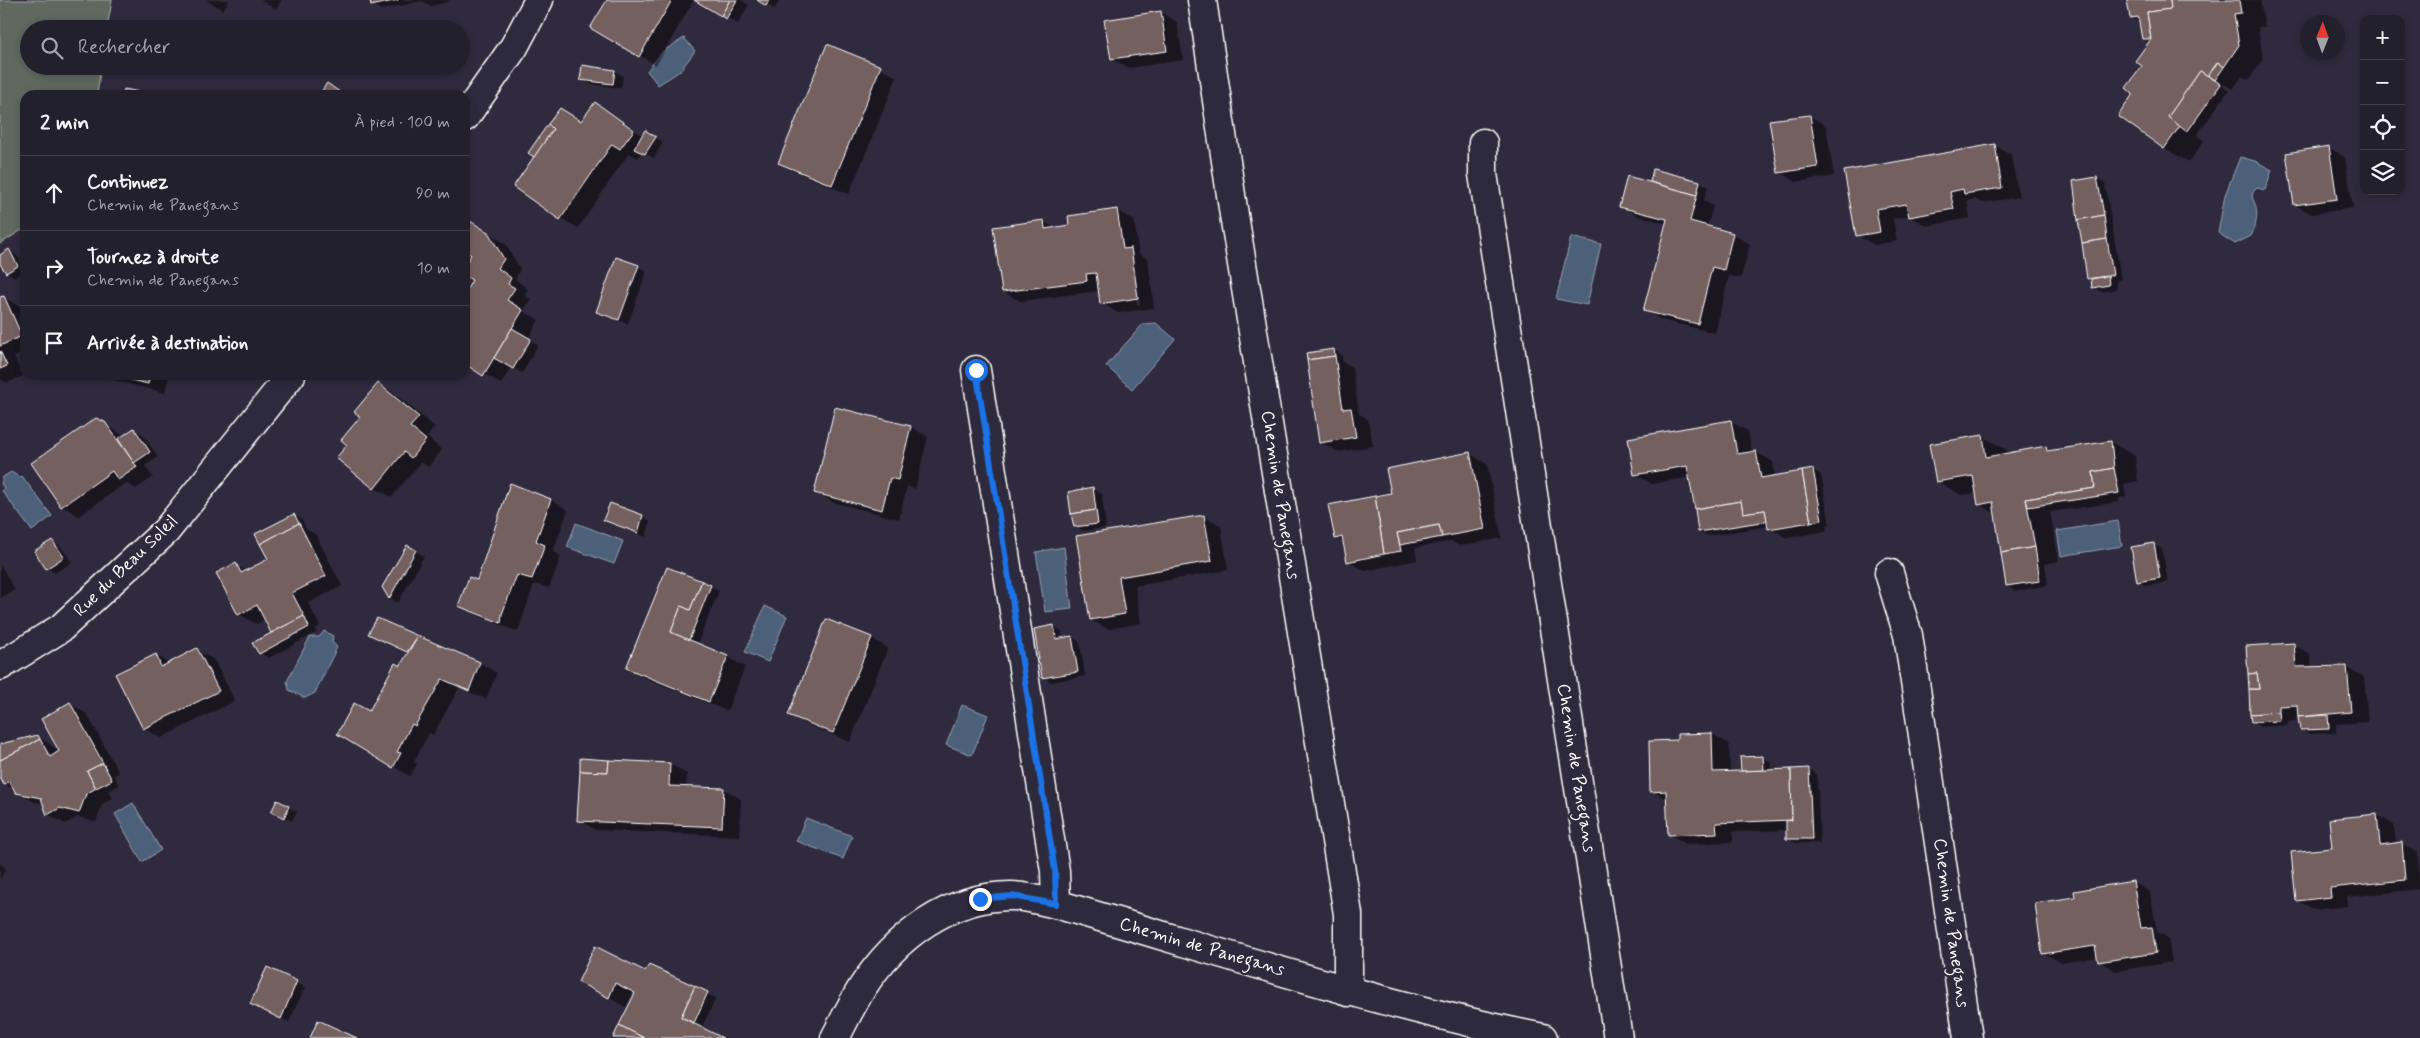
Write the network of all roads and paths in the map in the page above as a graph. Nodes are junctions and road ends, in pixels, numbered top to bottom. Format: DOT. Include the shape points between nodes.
graph roads {
  1 [pos="539,0"];
  2 [pos="1202,0"];
  3 [pos="470,110"];
  4 [pos="1483,143"];
  5 [pos="976,370"];
  6 [pos="286,380"];
  7 [pos="1889,573"];
  8 [pos="0,666"];
  9 [pos="1056,904"];
  10 [pos="1348,992"];
  11 [pos="835,1038"];
  12 [pos="1543,1038"];
  13 [pos="1618,1038"];
  14 [pos="1968,1038"];
  1 -- 3 [label="street" via="514,47"];
  2 -- 10 [label="street, Chemin de Panegans" via="1348,914"];
  4 -- 13 [label="street, Chemin de Panegans" via="1483,174"];
  5 -- 9 [label="street" via="1055,871"];
  6 -- 8 [label="street, Rue du Beau Soleil" via="166,532 61,628"];
  7 -- 14 [label="street, Chemin de Panegans" via="1908,635"];
  9 -- 10 [label="street, Chemin de Panegans"];
  9 -- 11 [label="street, Chemin de Panegans" via="1012,896 980,899 927,920 896,946 863,987"];
  10 -- 12 [label="street, Chemin de Panegans" via="1477,1025"];
}
